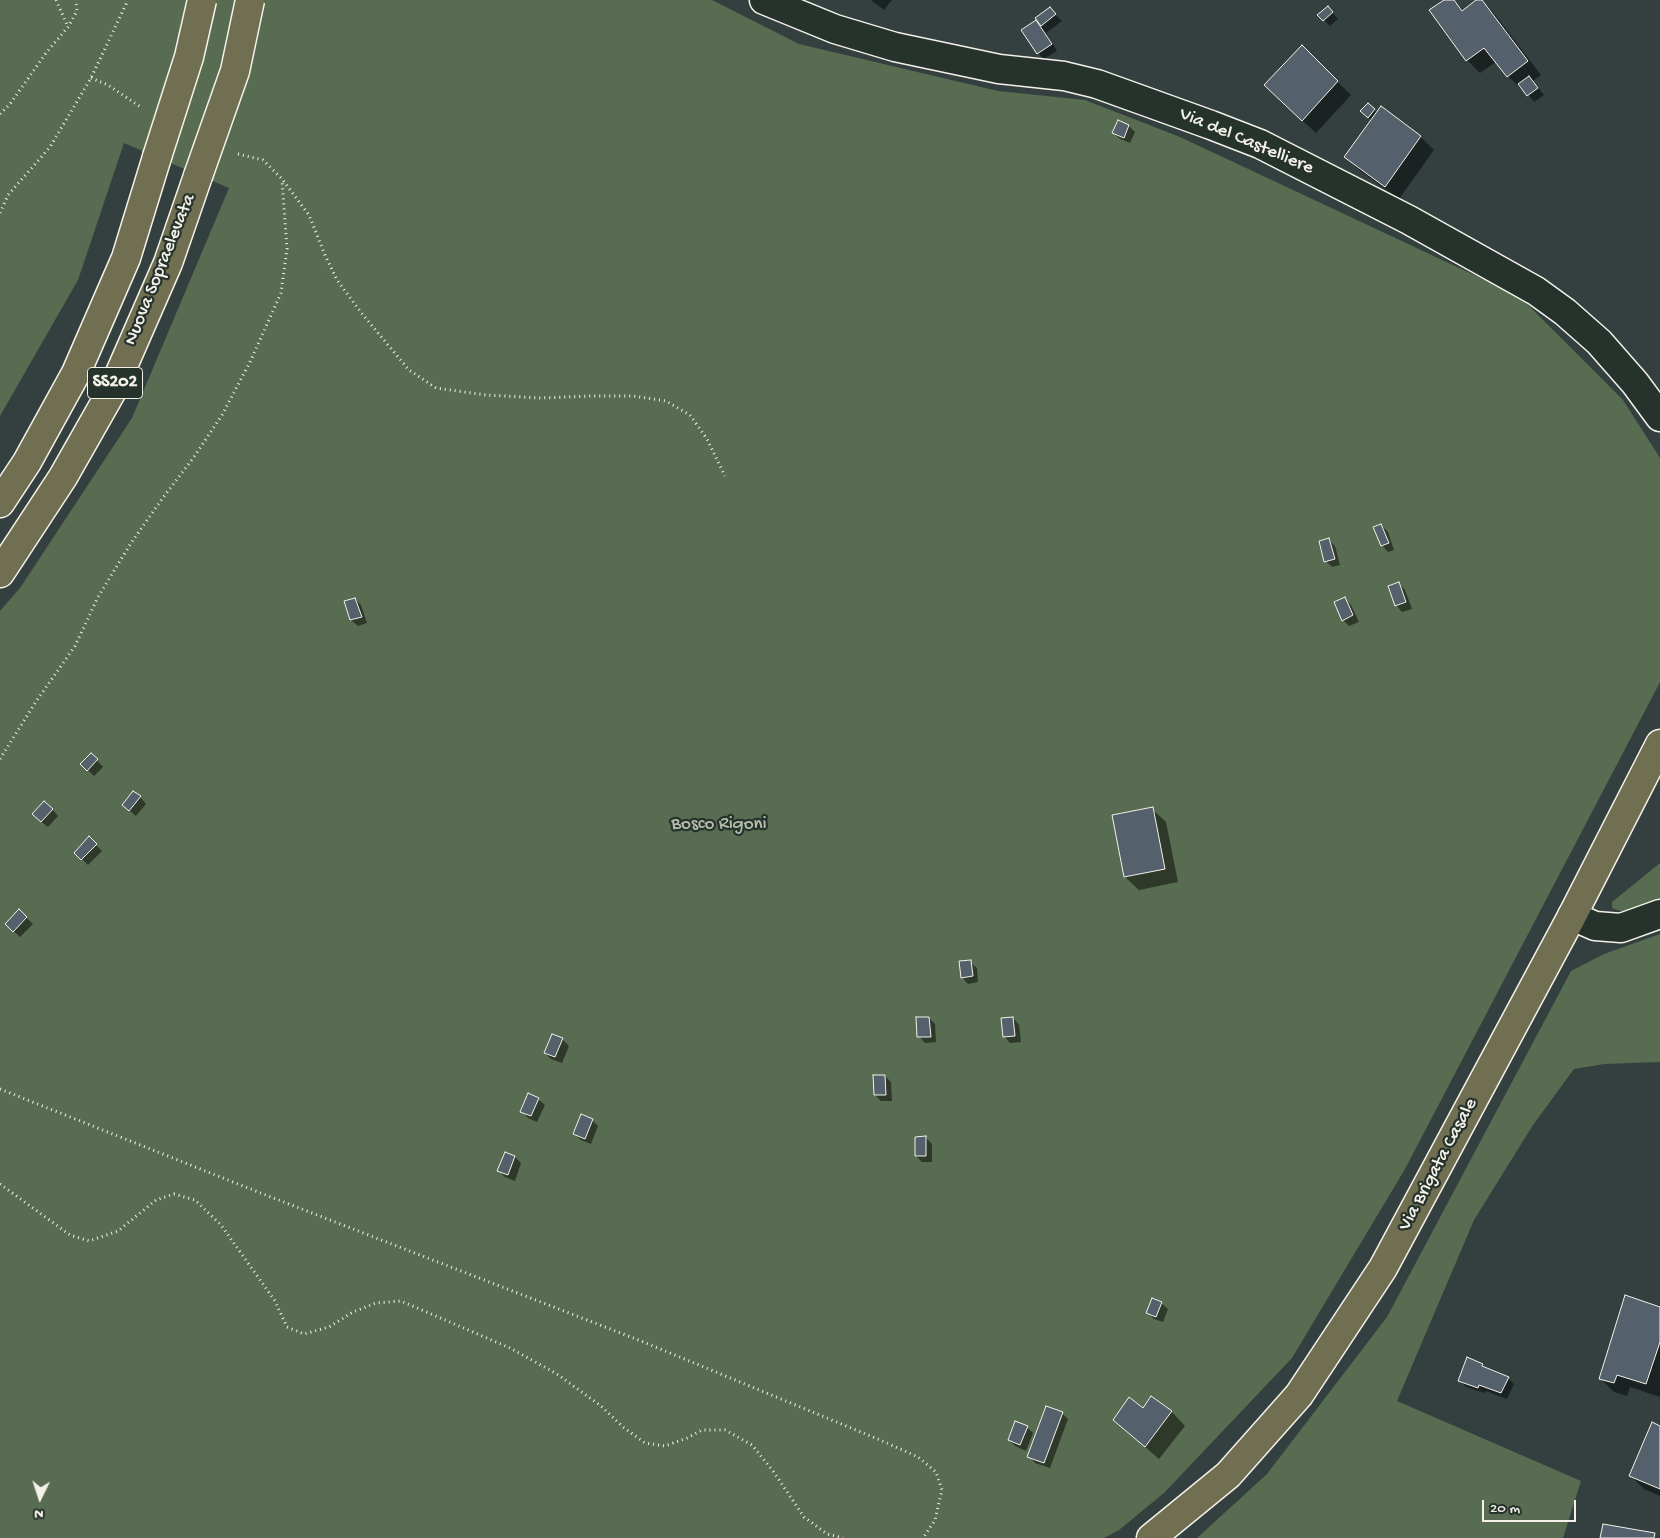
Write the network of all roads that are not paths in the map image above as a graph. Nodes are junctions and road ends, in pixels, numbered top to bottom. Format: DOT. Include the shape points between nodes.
graph roads {
  1 [pos="202,0"];
  2 [pos="250,0"];
  3 [pos="764,0"];
  4 [pos="1660,418"];
  5 [pos="0,502"];
  6 [pos="0,573"];
  7 [pos="1660,744"];
  8 [pos="1660,914"];
  9 [pos="1572,916"];
  10 [pos="1151,1538"];
  1 -- 5 [label="main road, Nuova Sopraelevata / SS202, bridge" via="189,57 126,258 76,373 27,462"];
  2 -- 6 [label="main road, Nuova Sopraelevata / SS202, bridge" via="235,71 168,263 112,389 63,477"];
  3 -- 4 [label="street, Via del Castelliere" via="828,26 896,47 999,70 1064,76 1097,84 1260,144 1409,220 1536,291 1599,342"];
  7 -- 9 [label="main road, Via Brigata Casale"];
  8 -- 9 [label="street" via="1622,928 1595,926"];
  9 -- 10 [label="main road, Via Brigata Casale" via="1383,1268 1299,1395 1228,1475"];
}
